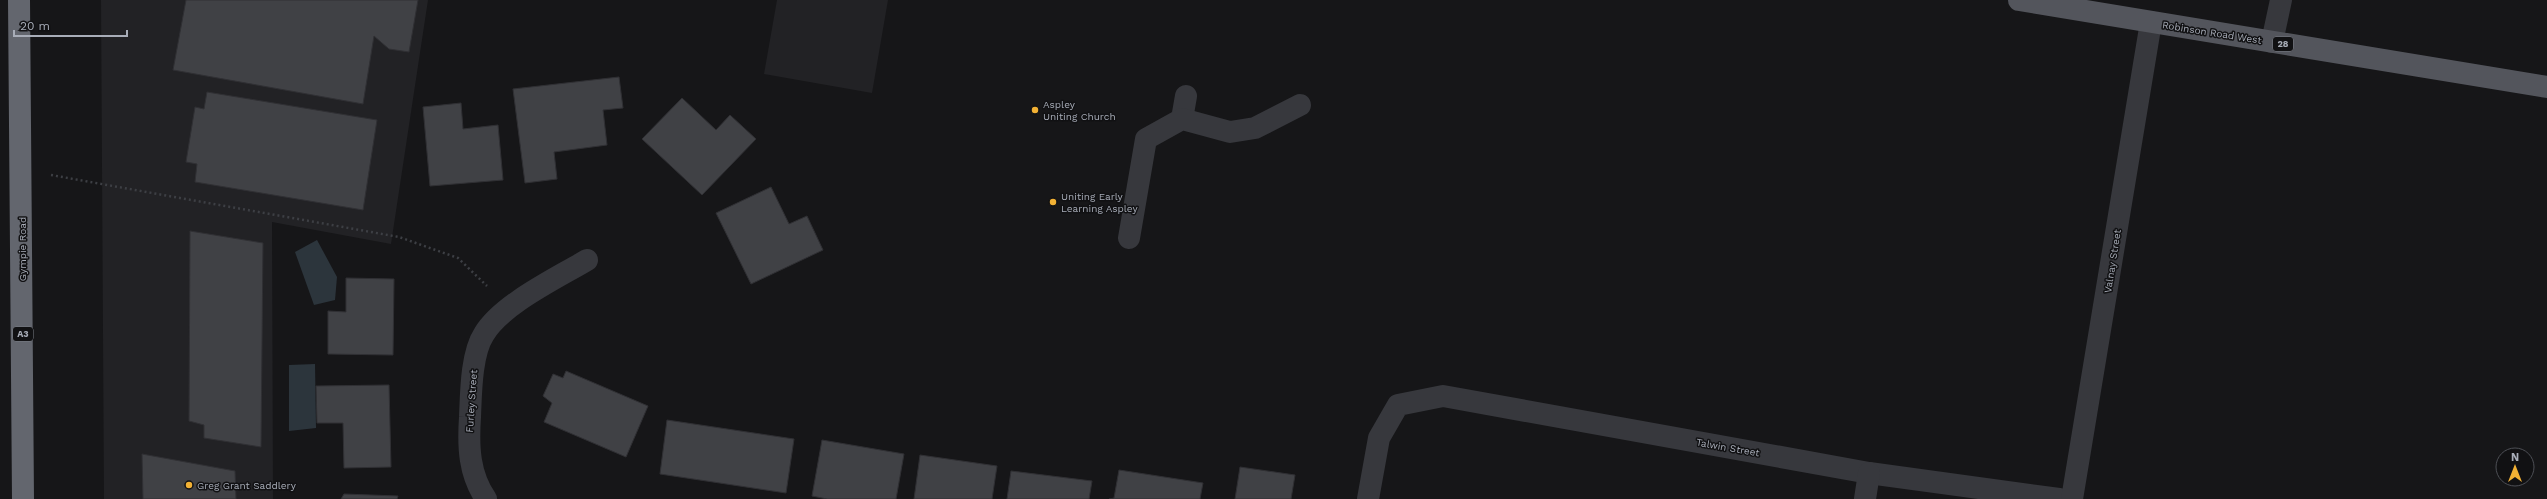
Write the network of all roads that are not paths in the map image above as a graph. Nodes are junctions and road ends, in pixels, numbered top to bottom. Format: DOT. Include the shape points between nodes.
graph roads {
  1 [pos="19,0"];
  2 [pos="2019,0"];
  3 [pos="2281,0"];
  4 [pos="2151,22"];
  5 [pos="2272,42"];
  6 [pos="2547,87"];
  7 [pos="1186,96"];
  8 [pos="1300,105"];
  9 [pos="1182,119"];
  10 [pos="1129,238"];
  11 [pos="587,260"];
  12 [pos="1869,473"];
  13 [pos="23,499"];
  14 [pos="486,499"];
  15 [pos="1368,499"];
  16 [pos="1865,499"];
  17 [pos="2059,499"];
  18 [pos="2072,499"];
  1 -- 13 [label="highway, Gympie Road / A3"];
  2 -- 4 [label="main road, Robinson Road West / 28"];
  3 -- 5 [label="street"];
  4 -- 5 [label="main road, Robinson Road West / 28"];
  4 -- 18 [label="street, Valnay Street"];
  5 -- 6 [label="main road, Robinson Road West / 28"];
  7 -- 9 [label="street"];
  8 -- 9 [label="street" via="1255,128 1230,132"];
  9 -- 10 [label="street" via="1146,139"];
  11 -- 14 [label="street, Furley Street" via="510,306 483,334 473,369 468,448 476,485"];
  12 -- 15 [label="street, Talwin Street" via="1443,396 1398,405 1379,438"];
  12 -- 16 [label="street"];
  12 -- 17 [label="street, Talwin Street"];
}
